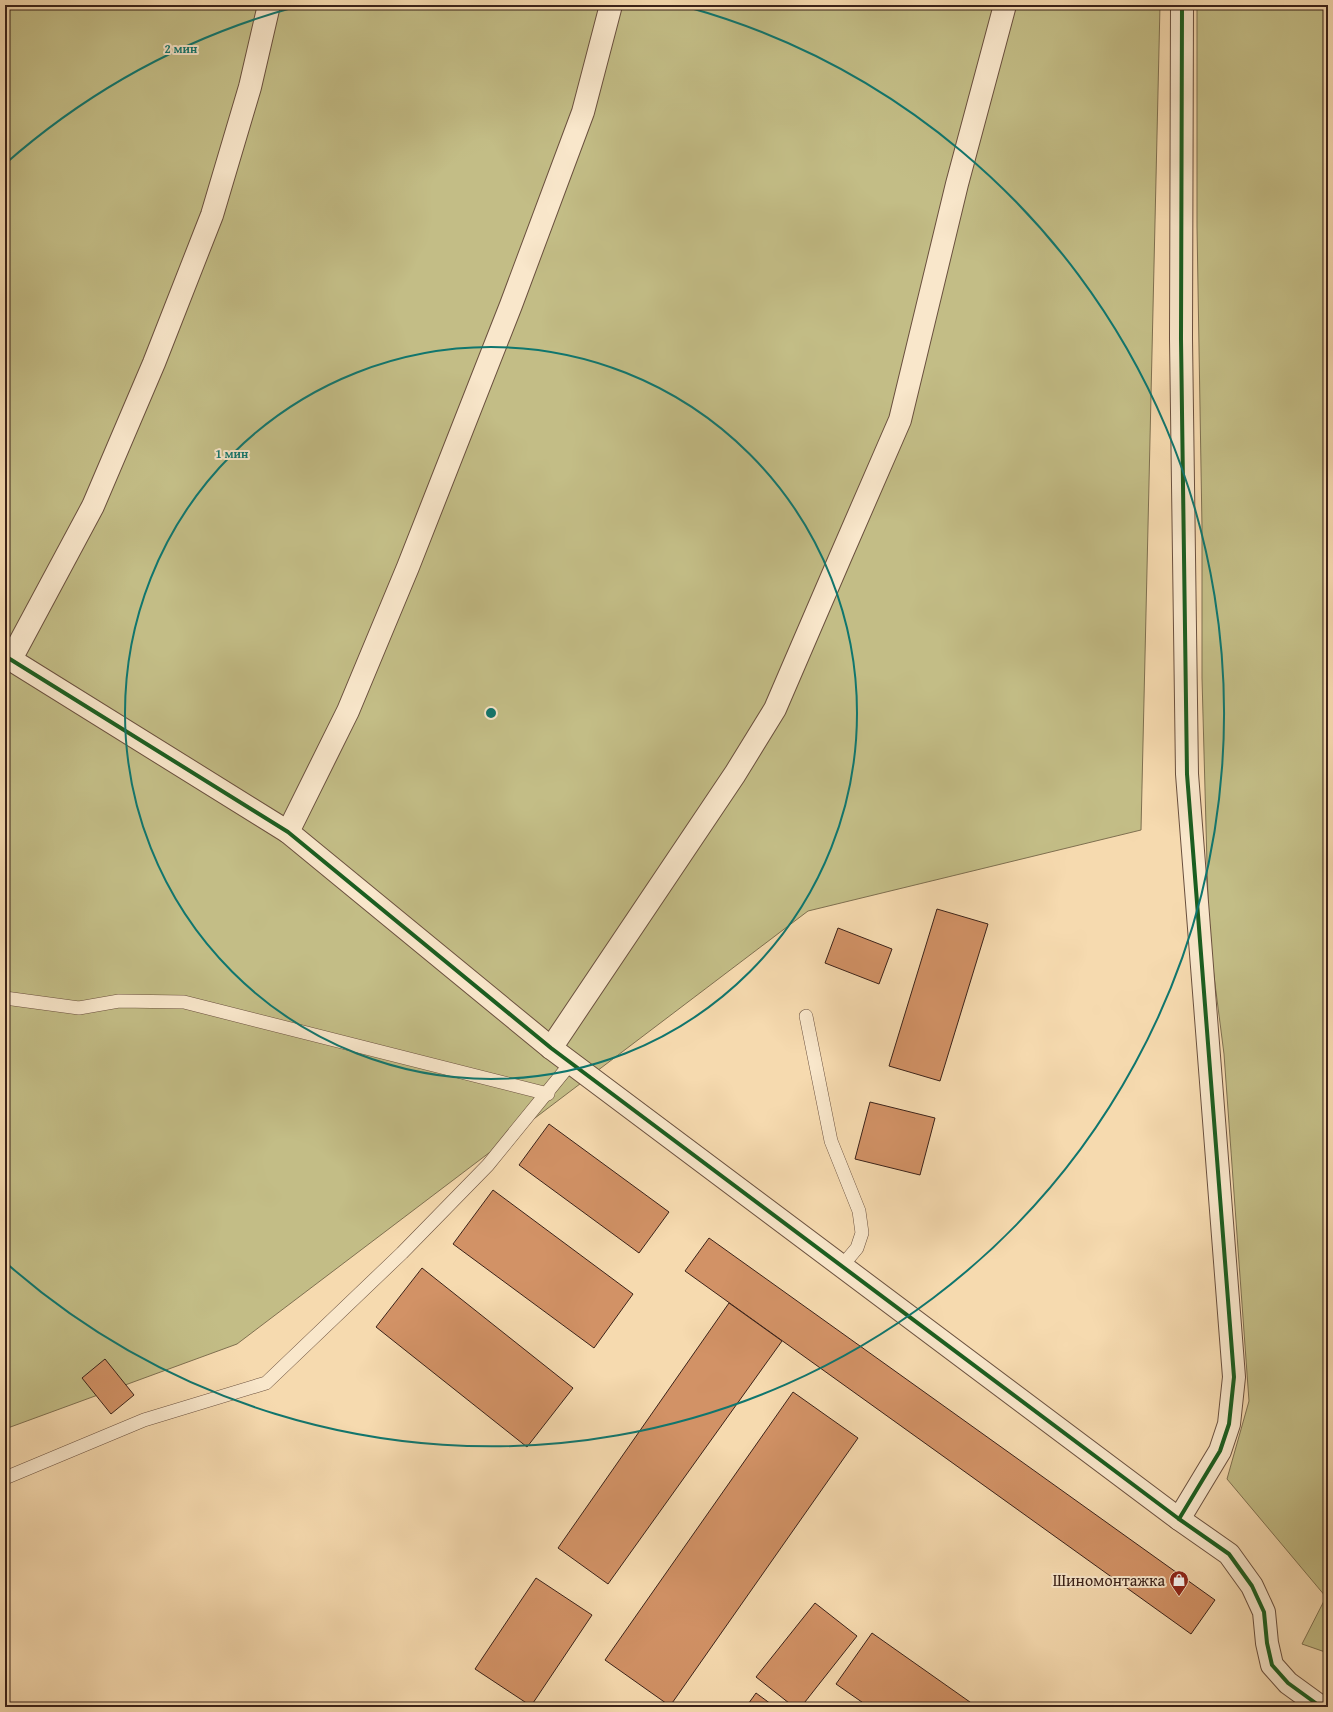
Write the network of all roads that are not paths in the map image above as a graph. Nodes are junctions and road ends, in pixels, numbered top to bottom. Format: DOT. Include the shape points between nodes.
graph roads {
  1 [pos="269,5"];
  2 [pos="611,5"];
  3 [pos="1005,5"];
  4 [pos="1182,5"];
  5 [pos="8,658"];
  6 [pos="288,832"];
  7 [pos="5,998"];
  8 [pos="806,1016"];
  9 [pos="551,1048"];
  10 [pos="572,1063"];
  11 [pos="548,1094"];
  12 [pos="842,1266"];
  13 [pos="5,1478"];
  14 [pos="1179,1519"];
  15 [pos="1321,1707"];
  1 -- 5 [label="street" via="250,88 212,215 154,363 93,506"];
  2 -- 6 [label="street" via="583,112 512,305 348,711"];
  3 -- 9 [label="street" via="957,184 900,420 840,558 774,709 735,774"];
  4 -- 14 [label="street" via="1181,339 1187,774 1234,1377 1229,1424 1220,1451"];
  5 -- 6 [label="street"];
  6 -- 9 [label="street"];
  7 -- 11 [label="lane" via="79,1008 119,1000 184,1002"];
  8 -- 12 [label="lane" via="831,1142 859,1211 862,1233 857,1248"];
  9 -- 10 [label="street"];
  10 -- 11 [label="lane"];
  10 -- 12 [label="street"];
  11 -- 13 [label="lane" via="488,1165 429,1226 266,1383 144,1420"];
  12 -- 14 [label="street"];
  14 -- 15 [label="street" via="1229,1554 1252,1586 1264,1612 1272,1665 1288,1683"];
}
